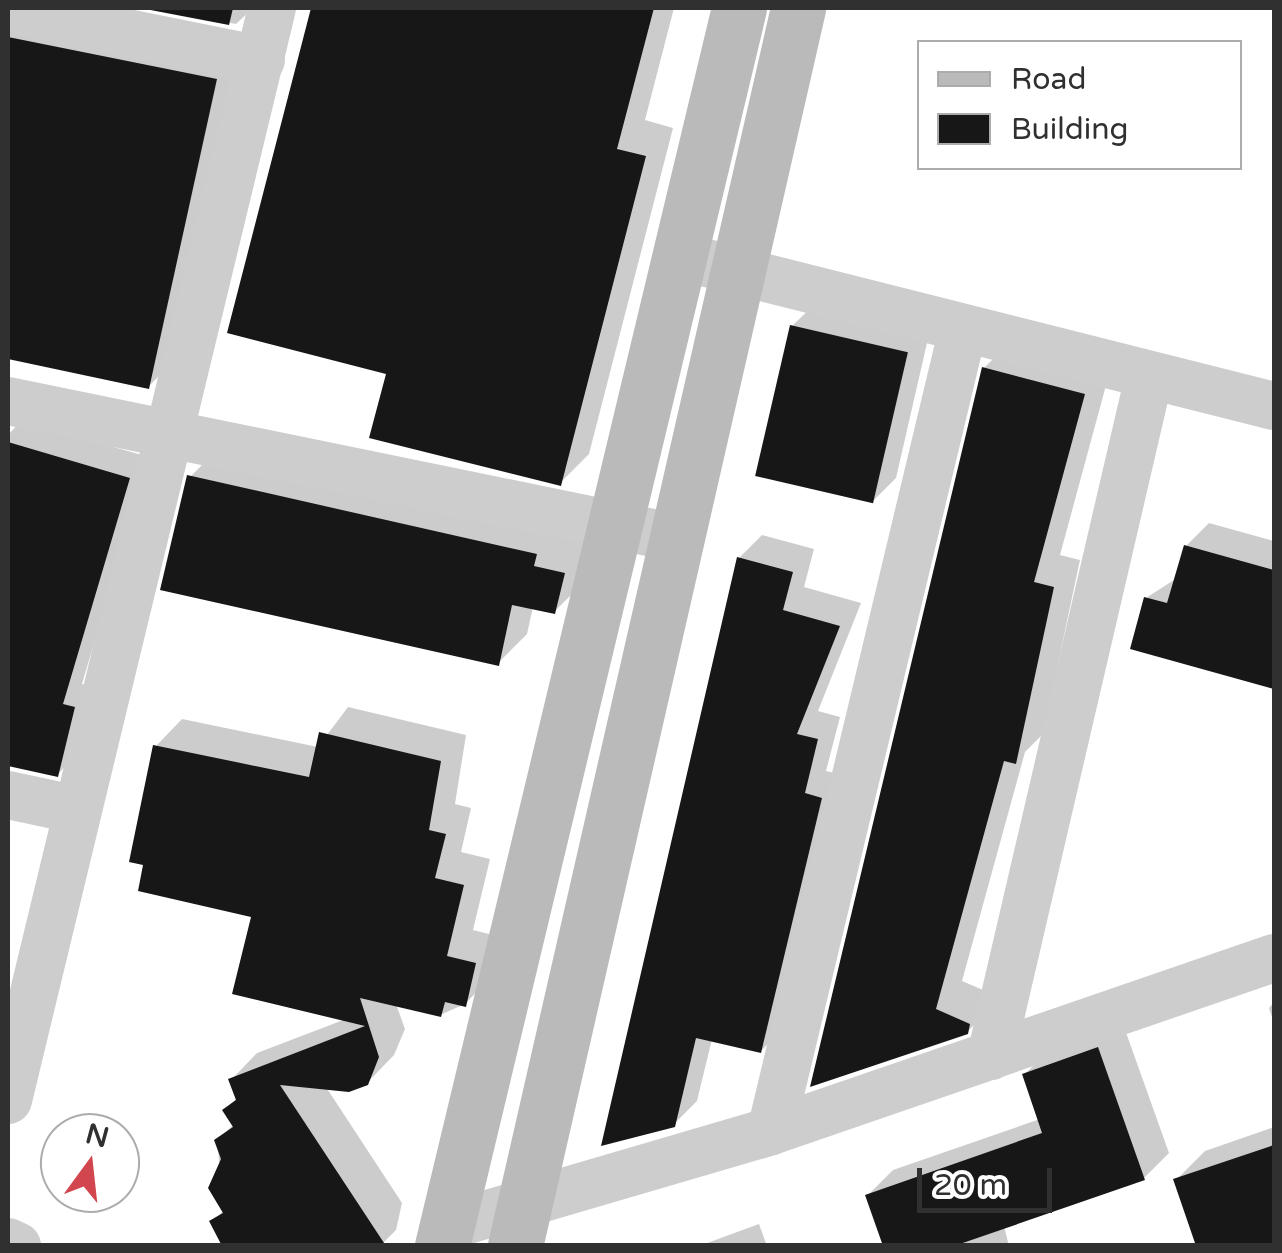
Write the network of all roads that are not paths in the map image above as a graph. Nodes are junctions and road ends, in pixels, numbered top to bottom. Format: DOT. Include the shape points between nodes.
graph roads {
  1 [pos="272,8"];
  2 [pos="740,8"];
  3 [pos="798,8"];
  4 [pos="8,9"];
  5 [pos="261,60"];
  6 [pos="683,257"];
  7 [pos="737,272"];
  8 [pos="962,333"];
  9 [pos="1149,376"];
  10 [pos="8,401"];
  11 [pos="1274,406"];
  12 [pos="166,438"];
  13 [pos="619,526"];
  14 [pos="677,538"];
  15 [pos="8,795"];
  16 [pos="74,809"];
  17 [pos="1274,958"];
  18 [pos="991,1056"];
  19 [pos="8,1100"];
  20 [pos="771,1131"];
  21 [pos="518,1226"];
  22 [pos="444,1236"];
  23 [pos="8,1242"];
  24 [pos="17,1246"];
  1 -- 5 [label="street"];
  2 -- 6 [label="main road"];
  3 -- 7 [label="main road"];
  4 -- 5 [label="street"];
  5 -- 12 [label="street"];
  6 -- 7 [label="street"];
  6 -- 13 [label="main road"];
  7 -- 8 [label="street"];
  7 -- 14 [label="main road"];
  8 -- 9 [label="street"];
  8 -- 20 [label="street"];
  9 -- 11 [label="street"];
  9 -- 18 [label="street"];
  10 -- 12 [label="street"];
  12 -- 13 [label="street"];
  12 -- 16 [label="street"];
  13 -- 14 [label="street"];
  13 -- 22 [label="main road"];
  14 -- 21 [label="main road"];
  15 -- 16 [label="street"];
  16 -- 19 [label="street"];
  17 -- 18 [label="street"];
  18 -- 20 [label="street"];
  20 -- 21 [label="street"];
  21 -- 22 [label="street"];
  23 -- 24 [label="street"];
}
